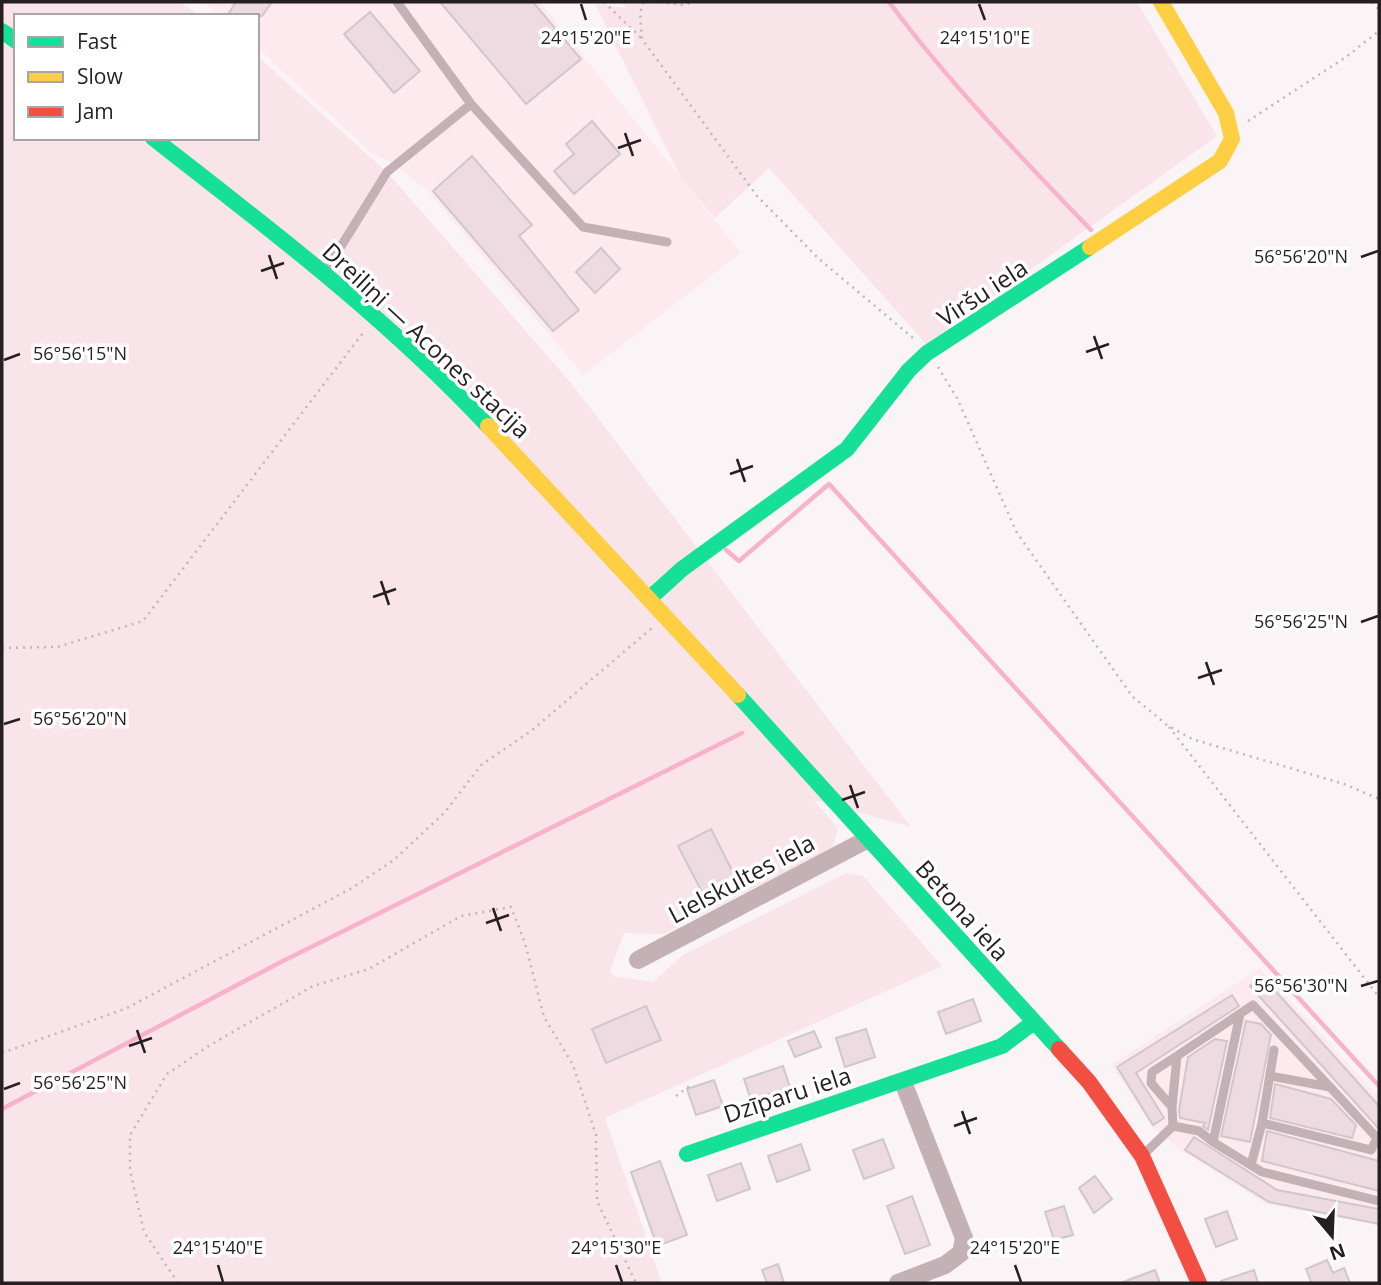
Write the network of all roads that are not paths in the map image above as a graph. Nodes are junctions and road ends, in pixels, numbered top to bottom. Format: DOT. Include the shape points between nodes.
graph roads {
  1 [pos="397,2"];
  2 [pos="1161,2"];
  3 [pos="471,104"];
  4 [pos="156,140"];
  5 [pos="667,242"];
  6 [pos="326,272"];
  7 [pos="650,598"];
  8 [pos="866,839"];
  9 [pos="638,960"];
  10 [pos="1240,1014"];
  11 [pos="1034,1022"];
  12 [pos="1275,1050"];
  13 [pos="1177,1056"];
  14 [pos="1270,1076"];
  15 [pos="903,1082"];
  16 [pos="1331,1087"];
  17 [pos="1172,1107"];
  18 [pos="1262,1123"];
  19 [pos="1173,1126"];
  20 [pos="1213,1142"];
  21 [pos="687,1154"];
  22 [pos="1142,1156"];
  23 [pos="1251,1165"];
  24 [pos="1379,1201"];
  25 [pos="898,1283"];
  26 [pos="1199,1283"];
  1 -- 3 [label="lane"];
  2 -- 7 [label="main road, Viršu iela" via="1226,113 1231,139 1220,161 927,353 847,449 682,569"];
  3 -- 5 [label="lane" via="583,227"];
  3 -- 6 [label="lane" via="387,172"];
  4 -- 6 [label="main road, Dreiliņi — Acones stacija"];
  6 -- 7 [label="main road, Dreiliņi — Acones stacija" via="457,393"];
  7 -- 8 [label="main road, Betona iela"];
  8 -- 9 [label="street, Lielskultes iela"];
  8 -- 11 [label="main road, Betona iela"];
  10 -- 13 [label="lane"];
  10 -- 16 [label="lane" via="1253,1004"];
  10 -- 20 [label="lane"];
  11 -- 15 [label="main road, Dzīparu iela" via="1002,1046"];
  11 -- 22 [label="main road, Betona iela" via="1089,1082"];
  12 -- 14 [label="lane"];
  13 -- 17 [label="lane"];
  13 -- 17 [label="lane" via="1152,1072 1151,1083"];
  14 -- 16 [label="lane"];
  14 -- 18 [label="lane"];
  15 -- 21 [label="main road, Dzīparu iela"];
  15 -- 25 [label="street" via="964,1238 961,1253 945,1265"];
  16 -- 18 [label="lane" via="1377,1138 1371,1150"];
  17 -- 19 [label="lane"];
  18 -- 23 [label="lane"];
  19 -- 20 [label="lane" via="1199,1131"];
  19 -- 22 [label="lane"];
  20 -- 23 [label="lane"];
  22 -- 26 [label="main road, Betona iela"];
  23 -- 24 [label="lane" via="1262,1172"];
}
